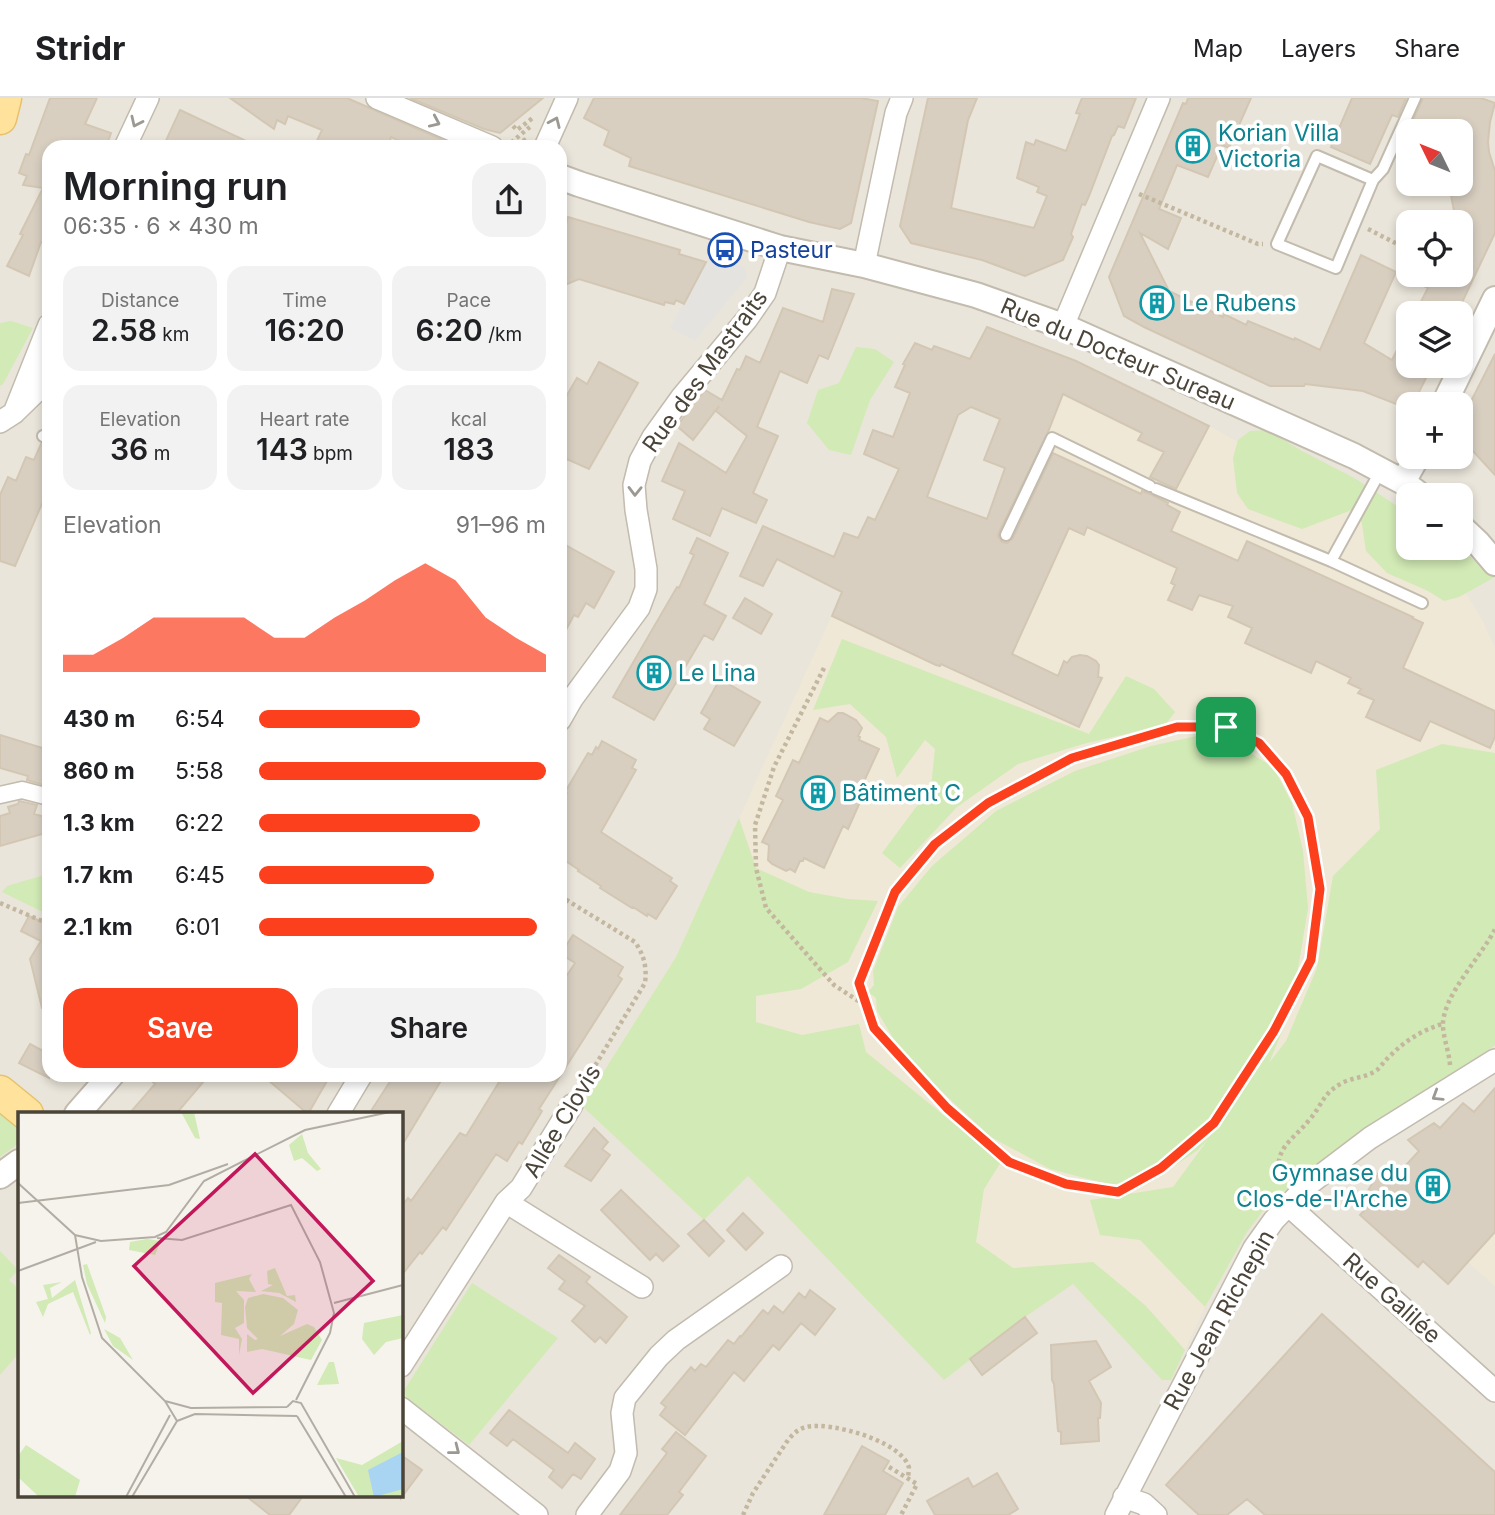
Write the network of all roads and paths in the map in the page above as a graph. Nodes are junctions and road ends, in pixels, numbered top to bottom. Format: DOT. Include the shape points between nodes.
graph roads {
  1 [pos="5,98"];
  2 [pos="148,98"];
  3 [pos="377,98"];
  4 [pos="567,98"];
  5 [pos="902,98"];
  6 [pos="1158,98"];
  7 [pos="1415,98"];
  8 [pos="0,118"];
  9 [pos="513,126"];
  10 [pos="128,140"];
  11 [pos="476,140"];
  12 [pos="514,140"];
  13 [pos="540,140"];
  14 [pos="567,180"];
  15 [pos="1373,180"];
  16 [pos="1122,187"];
  17 [pos="1355,222"];
  18 [pos="1396,243"];
  19 [pos="1277,244"];
  20 [pos="780,248"];
  21 [pos="864,264"];
  22 [pos="1495,299"];
  23 [pos="1063,326"];
  24 [pos="42,341"];
  25 [pos="42,385"];
  26 [pos="1450,392"];
  27 [pos="7,417"];
  28 [pos="1381,470"];
  29 [pos="1402,483"];
  30 [pos="1006,535"];
  31 [pos="1473,538"];
  32 [pos="1331,561"];
  33 [pos="1495,563"];
  34 [pos="1422,604"];
  35 [pos="824,668"];
  36 [pos="567,708"];
  37 [pos="0,795"];
  38 [pos="42,795"];
  39 [pos="567,900"];
  40 [pos="0,903"];
  41 [pos="42,921"];
  42 [pos="1495,929"];
  43 [pos="867,1007"];
  44 [pos="1442,1024"];
  45 [pos="1495,1060"];
  46 [pos="105,1082"];
  47 [pos="357,1082"];
  48 [pos="1452,1086"];
  49 [pos="0,1092"];
  50 [pos="572,1105"];
  51 [pos="25,1112"];
  52 [pos="79,1112"];
  53 [pos="339,1112"];
  54 [pos="18,1163"];
  55 [pos="0,1176"];
  56 [pos="506,1202"];
  57 [pos="1288,1205"];
  58 [pos="780,1266"];
  59 [pos="642,1287"];
  60 [pos="402,1364"];
  61 [pos="1495,1391"];
  62 [pos="402,1409"];
  63 [pos="889,1466"];
  64 [pos="908,1479"];
  65 [pos="1120,1506"];
  66 [pos="537,1515"];
  67 [pos="587,1515"];
  68 [pos="743,1515"];
  69 [pos="901,1515"];
  70 [pos="1156,1515"];
  1 -- 8 [label="main road"];
  2 -- 10 [label="street, one-way"];
  3 -- 11 [label="street, one-way"];
  13 -- 4 [label="street, one-way"];
  5 -- 21 [label="street"];
  6 -- 16 [label="street"];
  7 -- 15 [label="lane" via="1383,169"];
  9 -- 12 [label="path" via="517,130 534,117 536,121"];
  14 -- 20 [label="street, Rue du Docteur Sureau"];
  15 -- 17 [label="lane"];
  15 -- 19 [label="lane" via="1317,156"];
  16 -- 19 [label="path" via="1258,244"];
  16 -- 23 [label="street"];
  17 -- 18 [label="path"];
  17 -- 19 [label="lane" via="1336,268"];
  20 -- 21 [label="street, Rue du Docteur Sureau"];
  20 -- 36 [label="street, Rue des Mastraits, one-way" via="765,293 681,398 640,461 634,485 646,589 639,608"];
  21 -- 23 [label="street, Rue du Docteur Sureau" via="976,295"];
  22 -- 26 [label="street"];
  23 -- 28 [label="street, Rue du Docteur Sureau"];
  24 -- 27 [label="street"];
  25 -- 27 [label="street"];
  28 -- 29 [label="street, Rue du Docteur Sureau"];
  28 -- 32 [label="lane"];
  30 -- 32 [label="lane" via="1052,438 1153,488"];
  31 -- 33 [label="street"];
  32 -- 34 [label="lane"];
  35 -- 43 [label="path" via="774,767 755,825 756,868 766,908 834,985"];
  37 -- 38 [label="street" via="22,790"];
  39 -- 50 [label="path, Allée Clovis" via="635,942 646,973 645,983"];
  40 -- 41 [label="path"];
  42 -- 44 [label="path" via="1453,994"];
  43 -- 43 [label="path" via="859,983 895,892 935,844 988,803 1072,758 1177,727 1226,727 1259,743 1286,774 1308,817 1320,889 1311,960 1274,1031 1214,1123 1161,1168 1118,1192 1066,1184 1009,1162 947,1108 874,1028"];
  44 -- 48 [label="path"];
  44 -- 57 [label="path" via="1413,1036 1377,1070 1350,1079 1324,1097 1278,1160"];
  45 -- 48 [label="street, Rue Jean Richepin"];
  46 -- 52 [label="street"];
  47 -- 53 [label="street"];
  48 -- 57 [label="street, Rue Jean Richepin, one-way" via="1370,1138"];
  49 -- 51 [label="main road"];
  50 -- 56 [label="street, Allée Clovis" via="521,1188"];
  54 -- 55 [label="street"];
  56 -- 59 [label="street"];
  56 -- 60 [label="street, Allée Clovis"];
  57 -- 61 [label="street, Rue Galilée"];
  57 -- 65 [label="street, Rue Jean Richepin" via="1254,1248"];
  58 -- 67 [label="street" via="676,1339 625,1398 626,1453 620,1471"];
  62 -- 66 [label="street, one-way"];
  63 -- 64 [label="path"];
  64 -- 68 [label="path" via="905,1460 878,1441 837,1427 805,1427 788,1440"];
  64 -- 69 [label="path" via="917,1484"];
  65 -- 70 [label="street" via="1144,1504"];
}
